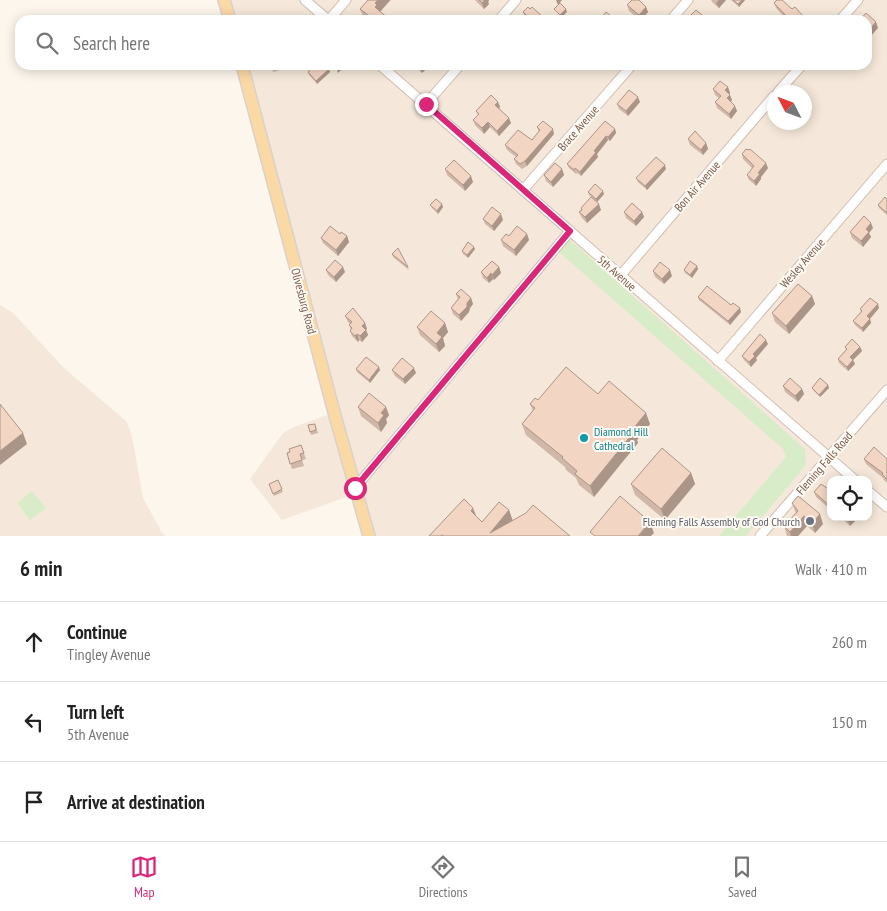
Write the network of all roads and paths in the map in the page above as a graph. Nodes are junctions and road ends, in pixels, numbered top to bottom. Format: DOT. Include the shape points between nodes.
graph roads {
  1 [pos="224,0"];
  2 [pos="305,0"];
  3 [pos="346,0"];
  4 [pos="516,0"];
  5 [pos="688,0"];
  6 [pos="858,0"];
  7 [pos="228,15"];
  8 [pos="323,15"];
  9 [pos="333,15"];
  10 [pos="503,15"];
  11 [pos="675,15"];
  12 [pos="844,15"];
  13 [pos="243,70"];
  14 [pos="386,70"];
  15 [pos="456,70"];
  16 [pos="628,70"];
  17 [pos="798,70"];
  18 [pos="784,85"];
  19 [pos="426,104"];
  20 [pos="767,104"];
  21 [pos="887,164"];
  22 [pos="523,190"];
  23 [pos="570,231"];
  24 [pos="620,276"];
  25 [pos="718,361"];
  26 [pos="887,390"];
  27 [pos="829,457"];
  28 [pos="850,476"];
  29 [pos="355,488"];
  30 [pos="872,494"];
  31 [pos="887,507"];
  32 [pos="369,536"];
  33 [pos="760,536"];
  1 -- 7 [label="main road"];
  2 -- 8 [label="street"];
  3 -- 9 [label="street"];
  4 -- 10 [label="street"];
  5 -- 11 [label="street"];
  6 -- 12 [label="street"];
  13 -- 29 [label="main road, Olivesburg Road"];
  14 -- 19 [label="street, 5th Avenue"];
  15 -- 19 [label="street"];
  16 -- 22 [label="street, Brace Avenue"];
  17 -- 18 [label="street"];
  19 -- 22 [label="street, 5th Avenue"];
  20 -- 24 [label="street, Bon Air Avenue"];
  21 -- 25 [label="street, Wesley Avenue"];
  22 -- 23 [label="street, 5th Avenue"];
  23 -- 24 [label="street, 5th Avenue"];
  23 -- 29 [label="street"];
  24 -- 25 [label="street, 5th Avenue"];
  25 -- 27 [label="street, 5th Avenue"];
  26 -- 27 [label="street, Fleming Falls Road"];
  27 -- 28 [label="street, 5th Avenue"];
  27 -- 33 [label="street, Fleming Falls Road"];
  29 -- 32 [label="main road, Olivesburg Road"];
  30 -- 31 [label="street"];
}
